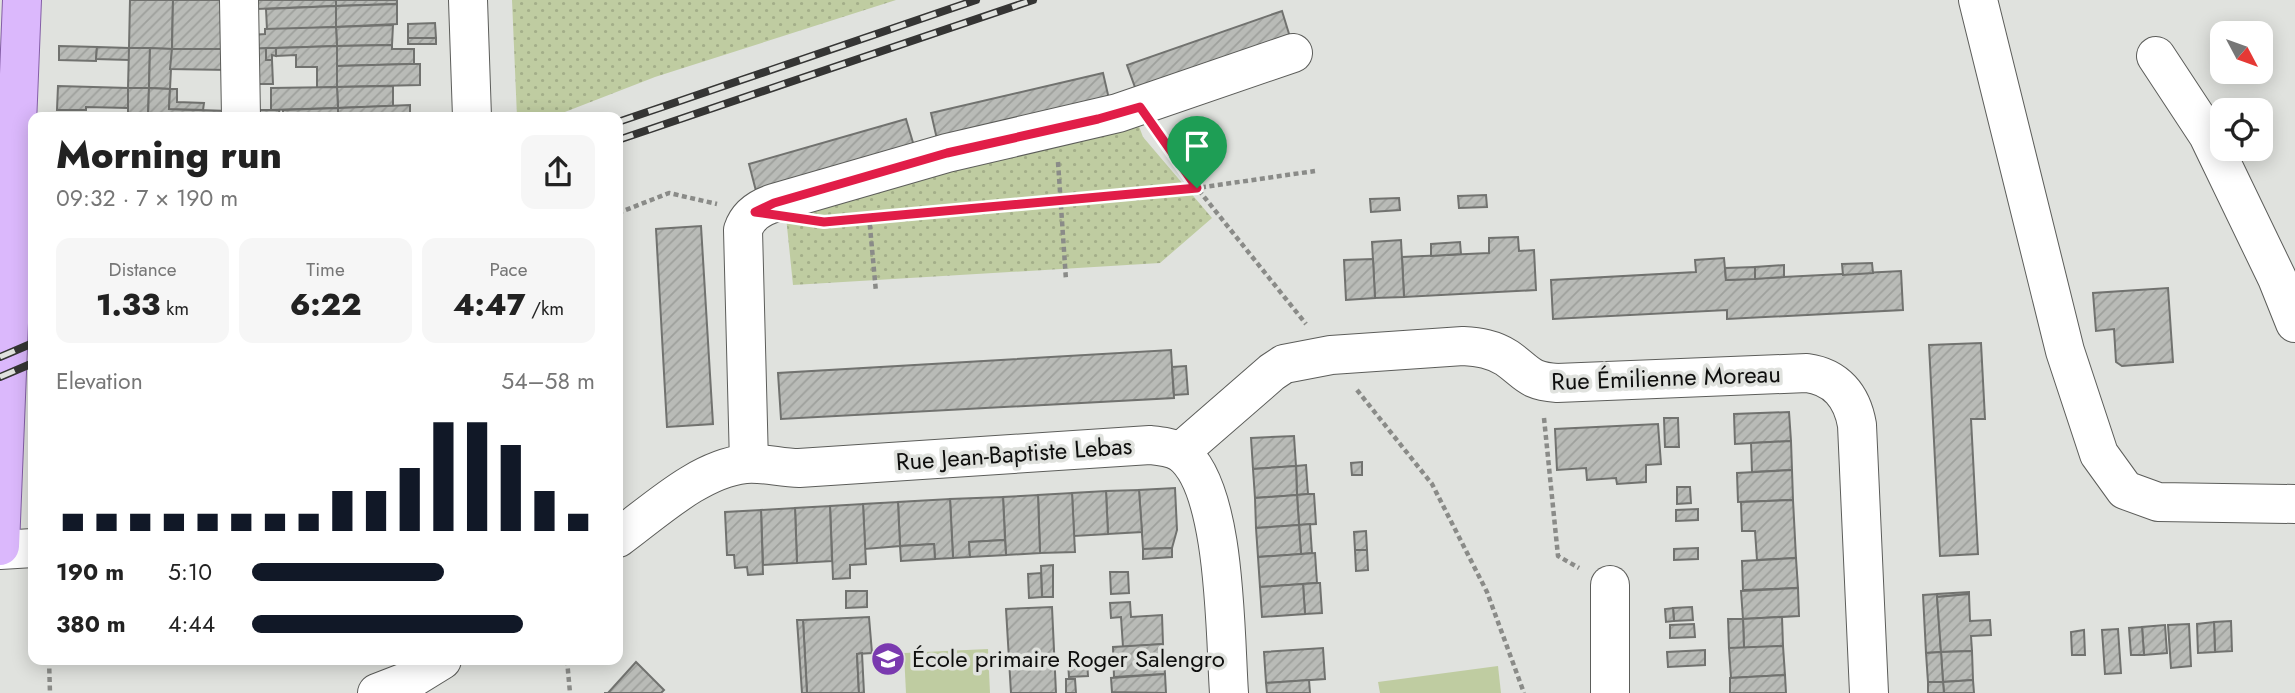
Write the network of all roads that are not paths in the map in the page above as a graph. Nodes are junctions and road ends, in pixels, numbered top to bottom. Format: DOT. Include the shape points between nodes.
graph roads {
  1 [pos="22,0"];
  2 [pos="239,0"];
  3 [pos="468,0"];
  4 [pos="1978,0"];
  5 [pos="1293,53"];
  6 [pos="2156,56"];
  7 [pos="10,78"];
  8 [pos="241,112"];
  9 [pos="472,112"];
  10 [pos="12,299"];
  11 [pos="2295,323"];
  12 [pos="1180,452"];
  13 [pos="749,463"];
  14 [pos="2295,504"];
  15 [pos="623,535"];
  16 [pos="0,548"];
  17 [pos="28,548"];
  18 [pos="1609,585"];
  19 [pos="434,665"];
  20 [pos="377,693"];
  21 [pos="1229,693"];
  22 [pos="1609,693"];
  23 [pos="1869,693"];
  1 -- 7 [label="main road"];
  2 -- 8 [label="street"];
  3 -- 9 [label="street"];
  4 -- 14 [label="street" via="2065,351 2099,454 2125,490 2158,502"];
  5 -- 13 [label="street" via="1140,107 947,153 755,212 743,230"];
  6 -- 11 [label="street" via="2208,135"];
  7 -- 10 [label="main road"];
  10 -- 16 [label="main road"];
  12 -- 13 [label="street, Rue Jean-Baptiste Lebas" via="1150,445 799,468"];
  12 -- 21 [label="street" via="1198,477 1216,530"];
  12 -- 23 [label="street, Rue Émilienne Moreau" via="1284,364 1357,353 1479,347 1494,351 1525,375 1548,383 1820,375 1842,389 1854,411"];
  13 -- 15 [label="street, Rue Jean-Baptiste Lebas" via="711,473"];
  16 -- 17 [label="street"];
  18 -- 22 [label="street"];
  19 -- 20 [label="street"];
}
